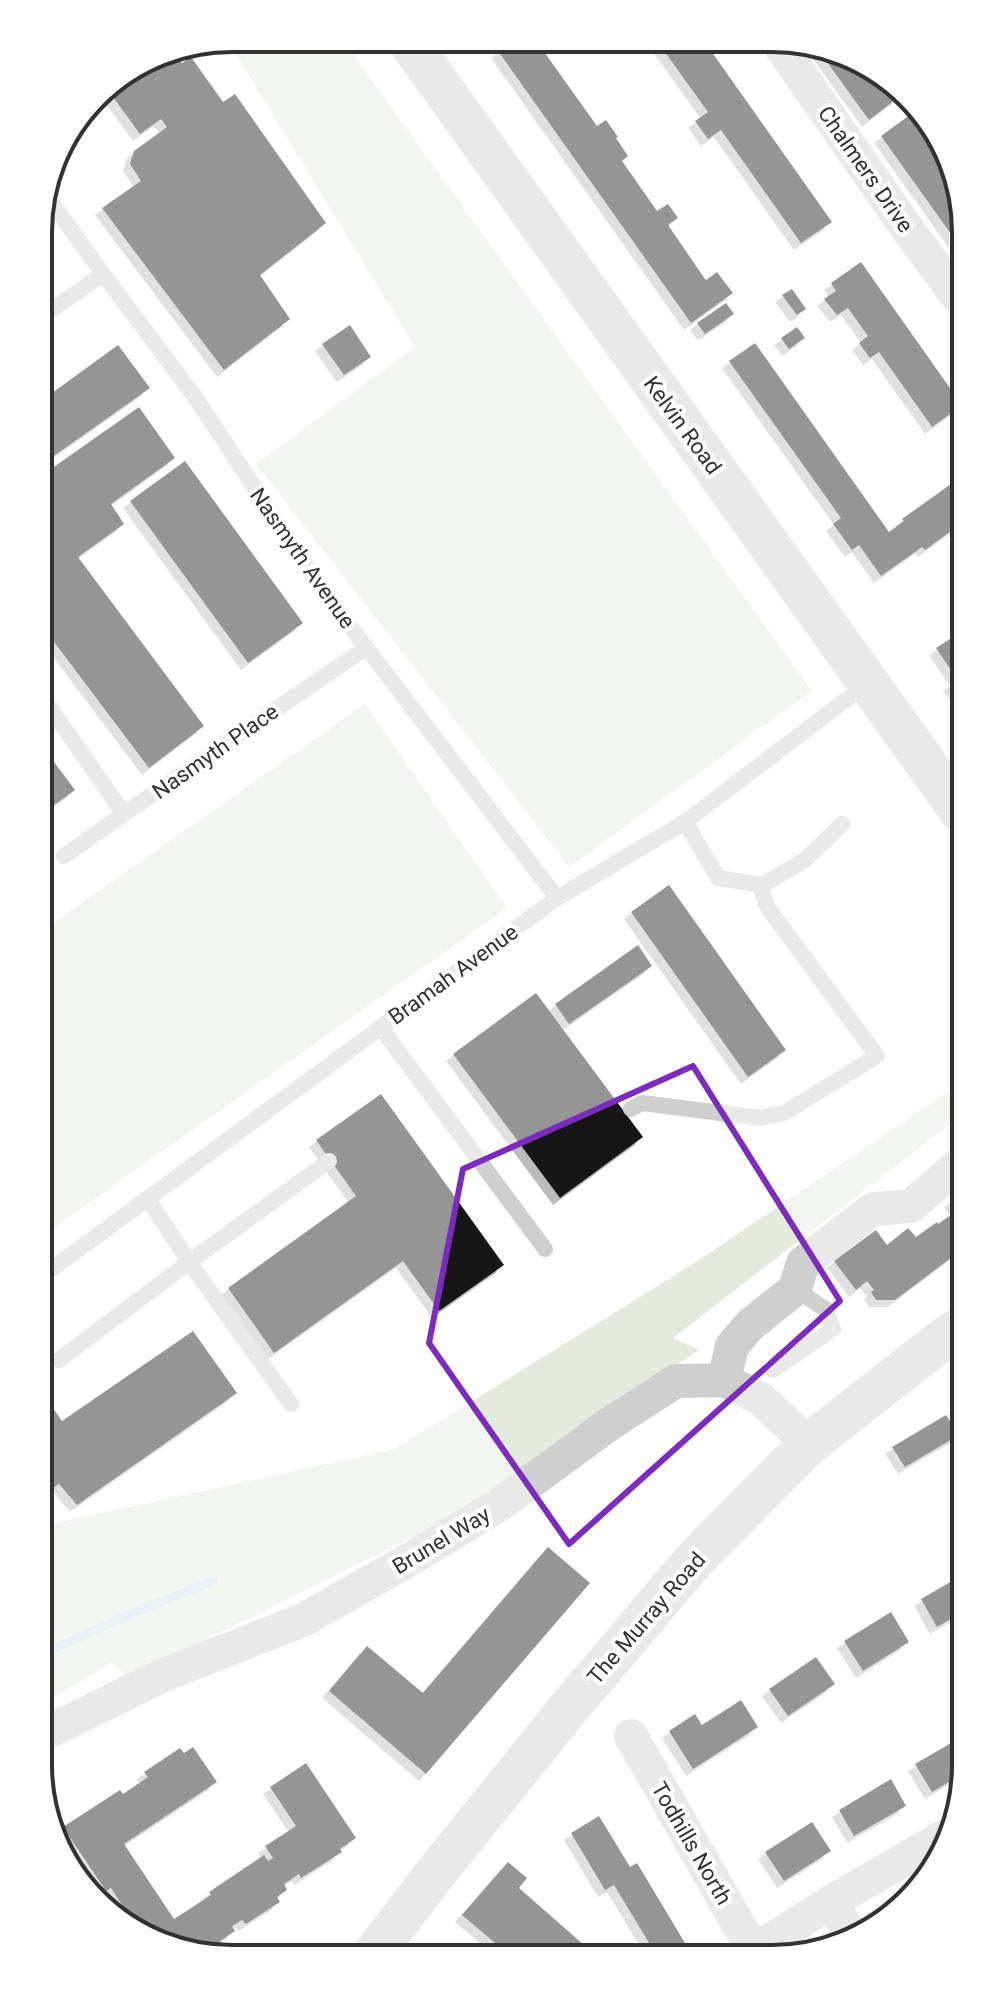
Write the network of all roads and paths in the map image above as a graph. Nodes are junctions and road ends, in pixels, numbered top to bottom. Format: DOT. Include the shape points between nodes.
graph roads {
  1 [pos="416,52"];
  2 [pos="785,53"];
  3 [pos="54,206"];
  4 [pos="103,274"];
  5 [pos="952,289"];
  6 [pos="52,310"];
  7 [pos="366,648"];
  8 [pos="868,683"];
  9 [pos="52,710"];
  10 [pos="952,800"];
  11 [pos="124,814"];
  12 [pos="685,822"];
  13 [pos="842,824"];
  14 [pos="64,856"];
  15 [pos="759,884"];
  16 [pos="557,898"];
  17 [pos="381,1028"];
  18 [pos="631,1109"];
  19 [pos="329,1161"];
  20 [pos="952,1171"];
  21 [pos="148,1199"];
  22 [pos="545,1249"];
  23 [pos="189,1262"];
  24 [pos="52,1269"];
  25 [pos="795,1289"];
  26 [pos="952,1334"];
  27 [pos="59,1360"];
  28 [pos="773,1370"];
  29 [pos="724,1380"];
  30 [pos="291,1404"];
  31 [pos="809,1444"];
  32 [pos="52,1730"];
  33 [pos="631,1736"];
  34 [pos="934,1842"];
  35 [pos="831,1902"];
  36 [pos="847,1928"];
  37 [pos="387,1945"];
  38 [pos="751,1945"];
  39 [pos="762,1945"];
  1 -- 8 [label="street, Kelvin Road"];
  2 -- 5 [label="street, Chalmers Drive"];
  3 -- 4 [label="lane, Nasmyth Avenue"];
  4 -- 6 [label="lane"];
  4 -- 7 [label="lane, Nasmyth Avenue" via="195,397"];
  7 -- 11 [label="lane, Nasmyth Place"];
  7 -- 16 [label="lane, Nasmyth Avenue"];
  8 -- 10 [label="street, Kelvin Road"];
  8 -- 12 [label="lane, Bramah Avenue"];
  9 -- 11 [label="lane"];
  11 -- 14 [label="lane, Nasmyth Place"];
  12 -- 15 [label="lane" via="718,878"];
  12 -- 16 [label="lane, Bramah Avenue"];
  13 -- 15 [label="lane" via="805,860"];
  15 -- 18 [label="lane" via="768,908 877,1056 784,1113 760,1118 642,1103"];
  16 -- 17 [label="lane, Bramah Avenue"];
  17 -- 21 [label="lane, Bramah Avenue"];
  17 -- 22 [label="lane"];
  19 -- 23 [label="lane"];
  20 -- 25 [label="street" via="911,1206 873,1209 803,1263"];
  21 -- 23 [label="lane"];
  21 -- 24 [label="lane, Bramah Avenue"];
  23 -- 27 [label="lane"];
  23 -- 30 [label="lane"];
  25 -- 28 [label="lane" via="825,1309 833,1329"];
  25 -- 29 [label="street" via="732,1346"];
  26 -- 31 [label="street, The Murray Road"];
  29 -- 31 [label="street, Brunel Way" via="761,1399"];
  29 -- 32 [label="street, Brunel Way" via="676,1381 499,1505 303,1620 161,1676"];
  31 -- 37 [label="street, The Murray Road" via="695,1559 434,1875"];
  33 -- 38 [label="street, Todhills North"];
  34 -- 35 [label="street"];
  35 -- 36 [label="street"];
  35 -- 39 [label="street"];
}
